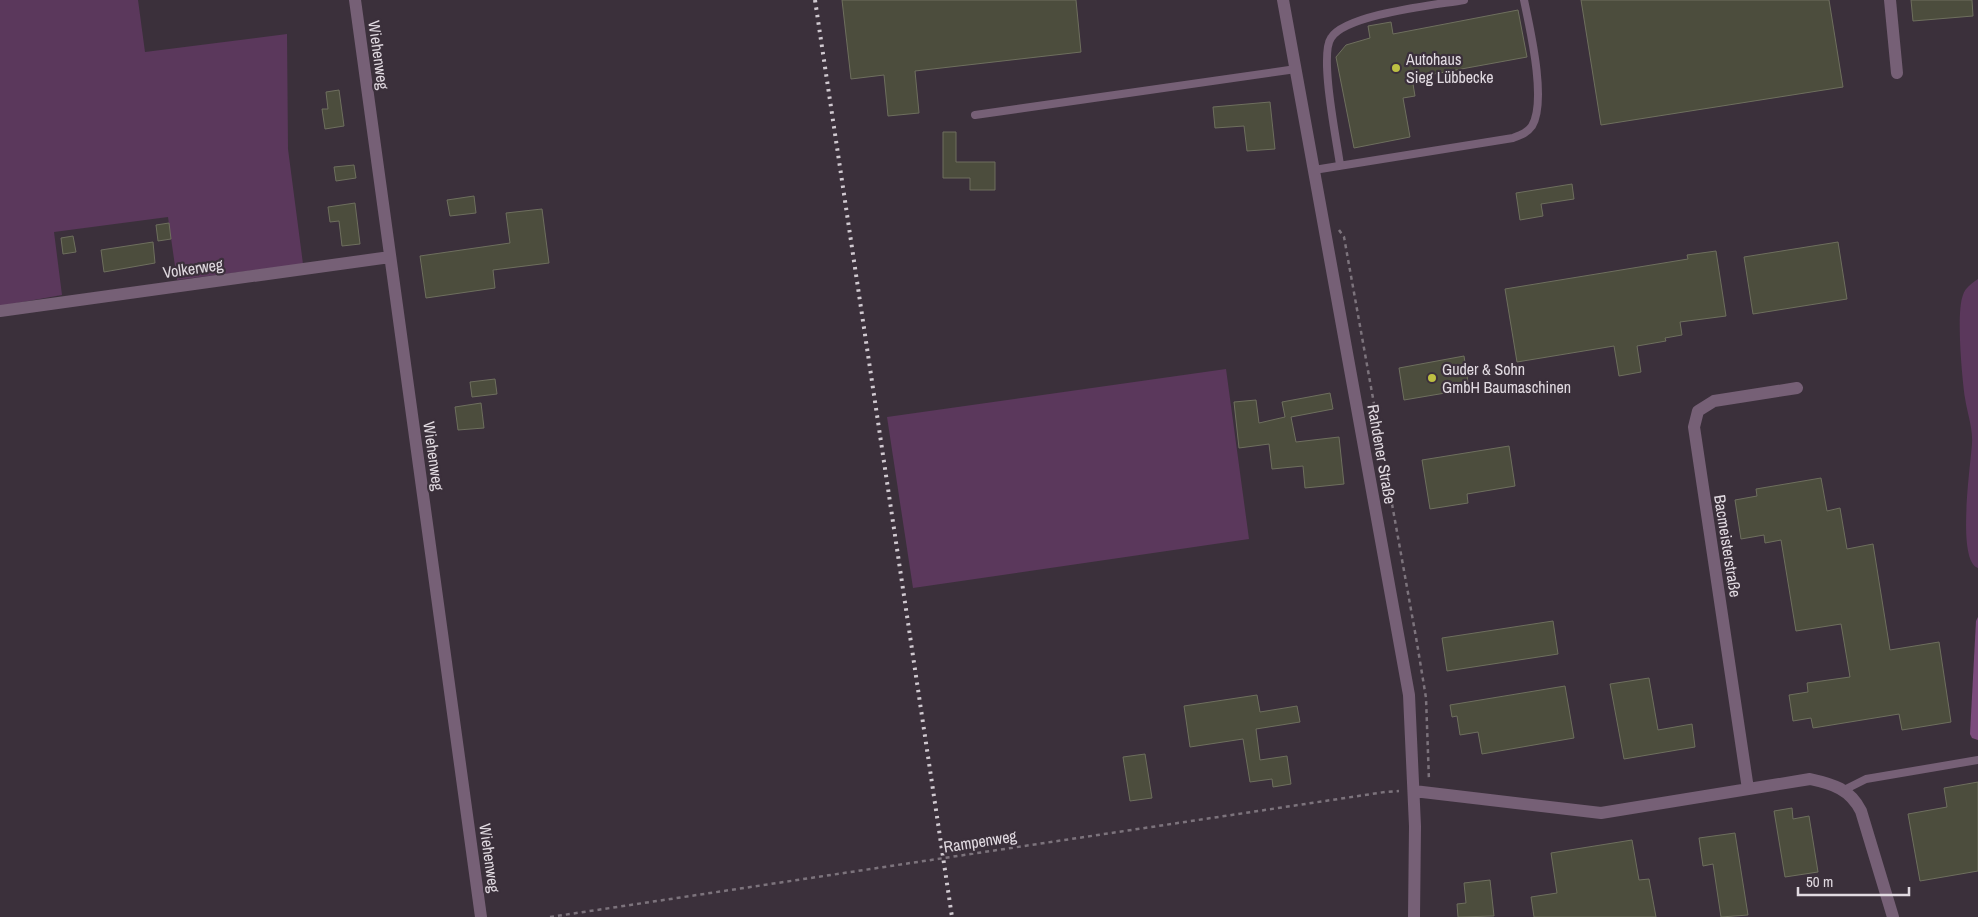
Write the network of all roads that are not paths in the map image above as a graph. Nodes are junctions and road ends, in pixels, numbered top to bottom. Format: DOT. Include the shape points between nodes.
graph roads {
  1 [pos="355,0"];
  2 [pos="1282,0"];
  3 [pos="1464,0"];
  4 [pos="1524,0"];
  5 [pos="1890,0"];
  6 [pos="1296,69"];
  7 [pos="1897,73"];
  8 [pos="975,115"];
  9 [pos="1340,166"];
  10 [pos="1314,170"];
  11 [pos="390,257"];
  12 [pos="0,311"];
  13 [pos="1797,388"];
  14 [pos="1978,760"];
  15 [pos="1748,789"];
  16 [pos="1844,790"];
  17 [pos="1414,791"];
  18 [pos="481,917"];
  19 [pos="1414,917"];
  20 [pos="1893,917"];
  1 -- 11 [label="street, Wiehenweg"];
  2 -- 6 [label="street, Rahdener Straße"];
  3 -- 9 [label="lane" via="1369,17 1341,29 1331,38 1327,50 1329,92"];
  4 -- 9 [label="lane" via="1533,39 1537,82 1537,109 1533,125 1526,134"];
  5 -- 7 [label="street"];
  6 -- 8 [label="lane"];
  6 -- 10 [label="street, Rahdener Straße"];
  9 -- 10 [label="lane"];
  10 -- 17 [label="street, Rahdener Straße" via="1409,695"];
  11 -- 12 [label="street, Volkerweg"];
  11 -- 18 [label="street, Wiehenweg"];
  13 -- 15 [label="street, Bacmeisterstraße" via="1714,401 1698,411 1694,427"];
  14 -- 16 [label="lane" via="1866,779"];
  15 -- 16 [label="street" via="1810,779 1831,783"];
  15 -- 17 [label="street" via="1601,813"];
  16 -- 20 [label="street" via="1861,811"];
  17 -- 19 [label="street, Rahdener Straße"];
}
